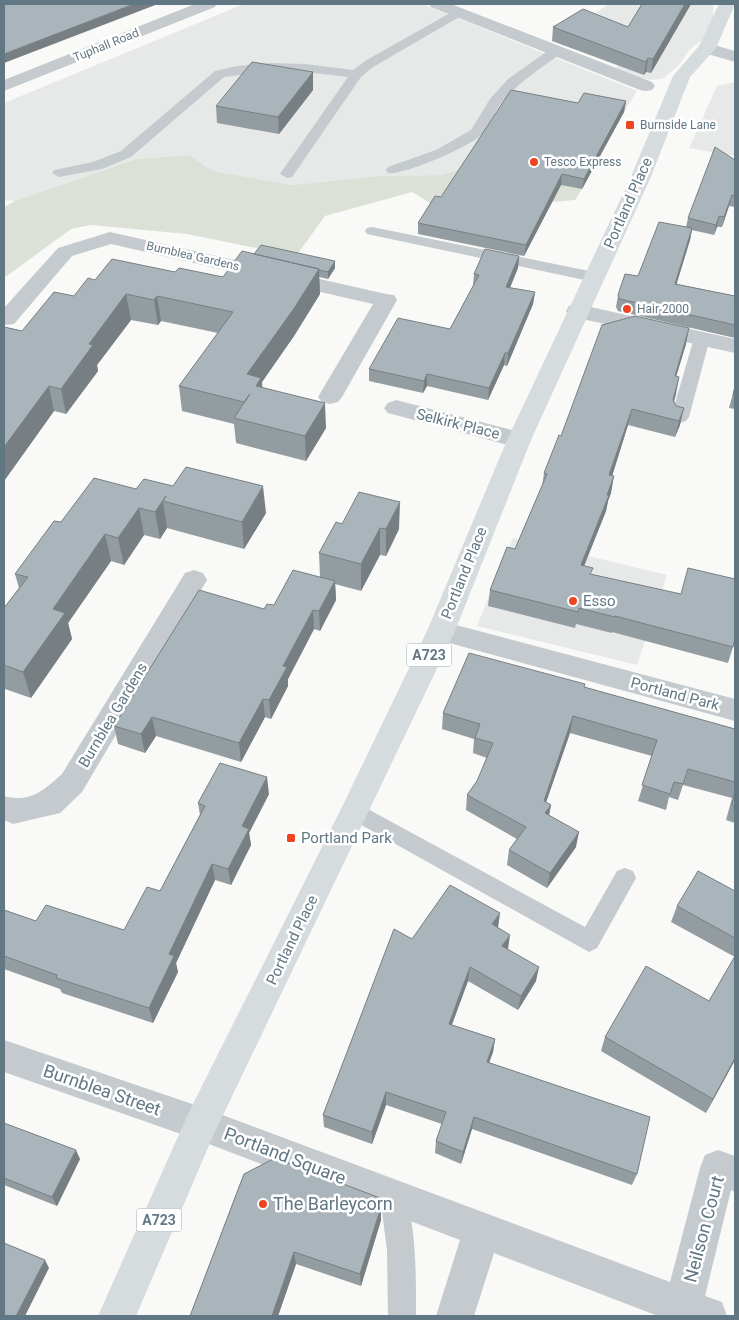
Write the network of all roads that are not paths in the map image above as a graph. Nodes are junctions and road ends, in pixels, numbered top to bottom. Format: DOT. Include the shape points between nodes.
graph roads {
  1 [pos="209,4"];
  2 [pos="437,4"];
  3 [pos="727,4"];
  4 [pos="457,13"];
  5 [pos="707,48"];
  6 [pos="556,51"];
  7 [pos="735,57"];
  8 [pos="356,74"];
  9 [pos="4,86"];
  10 [pos="646,86"];
  11 [pos="392,170"];
  12 [pos="59,173"];
  13 [pos="287,174"];
  14 [pos="372,231"];
  15 [pos="594,277"];
  16 [pos="577,311"];
  17 [pos="5,318"];
  18 [pos="702,338"];
  19 [pos="735,346"];
  20 [pos="330,397"];
  21 [pos="396,408"];
  22 [pos="680,417"];
  23 [pos="519,440"];
  24 [pos="194,580"];
  25 [pos="441,631"];
  26 [pos="735,710"];
  27 [pos="4,808"];
  28 [pos="355,811"];
  29 [pos="625,878"];
  30 [pos="4,1056"];
  31 [pos="201,1124"];
  32 [pos="735,1174"];
  33 [pos="393,1196"];
  34 [pos="482,1230"];
  35 [pos="695,1311"];
  36 [pos="117,1316"];
  37 [pos="402,1316"];
  38 [pos="455,1316"];
  1 -- 9 [label="street, Tuphall Road"];
  2 -- 4 [label="street"];
  3 -- 5 [label="main road, A723"];
  4 -- 6 [label="street"];
  4 -- 8 [label="lane"];
  5 -- 7 [label="street"];
  5 -- 15 [label="main road, Portland Place / A723" via="682,76 640,179"];
  6 -- 10 [label="street"];
  6 -- 11 [label="lane" via="513,82 494,102 476,133 441,153"];
  8 -- 12 [label="lane" via="271,66 220,74 126,154 98,166"];
  8 -- 13 [label="lane"];
  14 -- 15 [label="lane"];
  15 -- 16 [label="main road, Portland Place / A723"];
  16 -- 18 [label="street"];
  16 -- 23 [label="main road, Portland Place / A723"];
  17 -- 20 [label="street, Burnblea Gardens" via="65,252 110,238 386,300"];
  18 -- 19 [label="street"];
  18 -- 22 [label="lane"];
  21 -- 23 [label="street, Selkirk Place"];
  23 -- 25 [label="main road, Portland Place / A723"];
  24 -- 27 [label="street, Burnblea Gardens" via="72,783 50,804 13,811"];
  25 -- 26 [label="street, Portland Park"];
  25 -- 28 [label="main road, Portland Place / A723"];
  28 -- 29 [label="lane" via="589,941"];
  28 -- 31 [label="main road, Portland Place / A723"];
  30 -- 31 [label="street, Burnblea Street"];
  31 -- 33 [label="street, Portland Square"];
  31 -- 36 [label="main road, A723"];
  32 -- 35 [label="street, Neilson Court" via="718,1168"];
  33 -- 34 [label="street, Portland Square"];
  33 -- 37 [label="lane" via="401,1250"];
  34 -- 35 [label="street, Portland Square"];
  34 -- 38 [label="street"];
}
